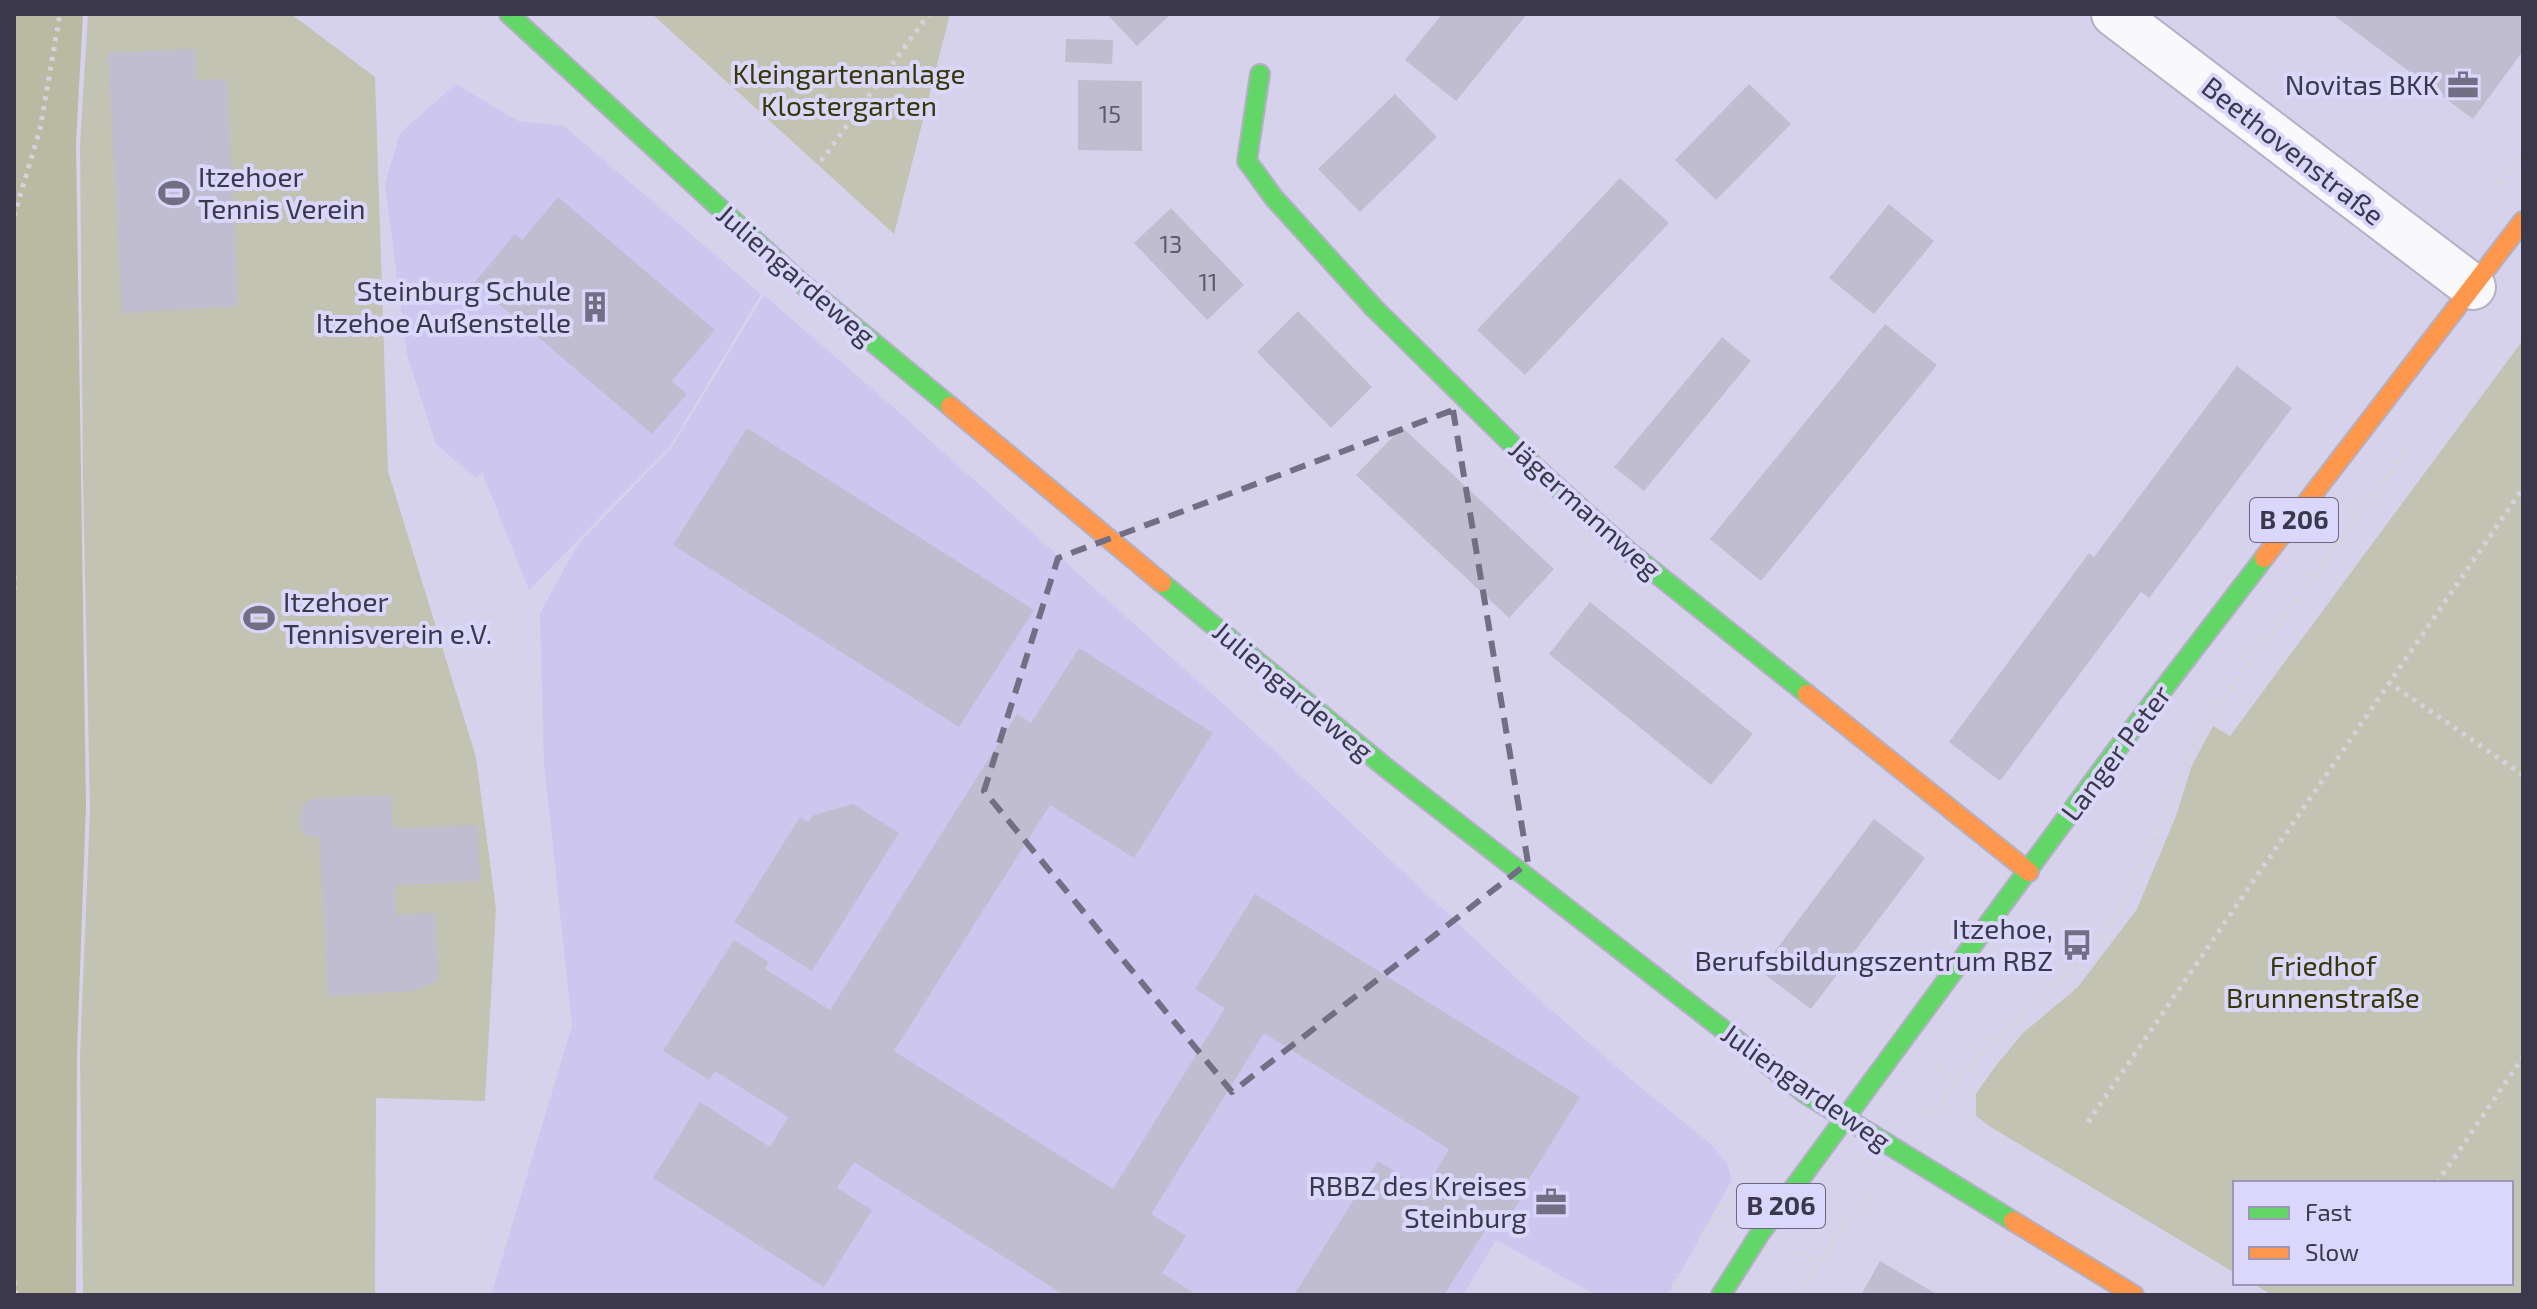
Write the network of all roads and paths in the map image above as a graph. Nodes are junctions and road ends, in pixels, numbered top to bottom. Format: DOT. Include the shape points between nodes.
graph roads {
  1 [pos="60,14"];
  2 [pos="509,14"];
  3 [pos="929,14"];
  4 [pos="2114,14"];
  5 [pos="1260,74"];
  6 [pos="821,161"];
  7 [pos="14,216"];
  8 [pos="2523,221"];
  9 [pos="2473,287"];
  10 [pos="2411,445"];
  11 [pos="2523,488"];
  12 [pos="14,576"];
  13 [pos="14,593"];
  14 [pos="2388,682"];
  15 [pos="2523,775"];
  16 [pos="2029,872"];
  17 [pos="2523,1057"];
  18 [pos="1957,1081"];
  19 [pos="1845,1119"];
  20 [pos="2088,1122"];
  21 [pos="2438,1181"];
  22 [pos="14,1281"];
  23 [pos="16,1295"];
  24 [pos="1721,1295"];
  25 [pos="2134,1295"];
  1 -- 7 [label="path" via="40,129"];
  2 -- 19 [label="street, Juliengardeweg" via="800,282 1372,757"];
  3 -- 6 [label="path"];
  4 -- 9 [label="street, Beethovenstraße"];
  5 -- 16 [label="street, Jägermannweg" via="1247,161 1374,308 1628,551"];
  8 -- 9 [label="street, Langer Peter / B 206"];
  9 -- 16 [label="street, Langer Peter / B 206" via="2115,752"];
  10 -- 18 [label="path" via="2206,723 2127,898 2100,937"];
  11 -- 14 [label="path"];
  12 -- 13 [label="path"];
  14 -- 15 [label="path"];
  14 -- 20 [label="path"];
  16 -- 19 [label="street, Langer Peter / B 206"];
  17 -- 21 [label="path"];
  19 -- 24 [label="street, Langer Peter / B 206"];
  19 -- 25 [label="street, Juliengardeweg"];
  22 -- 23 [label="path"];
}
